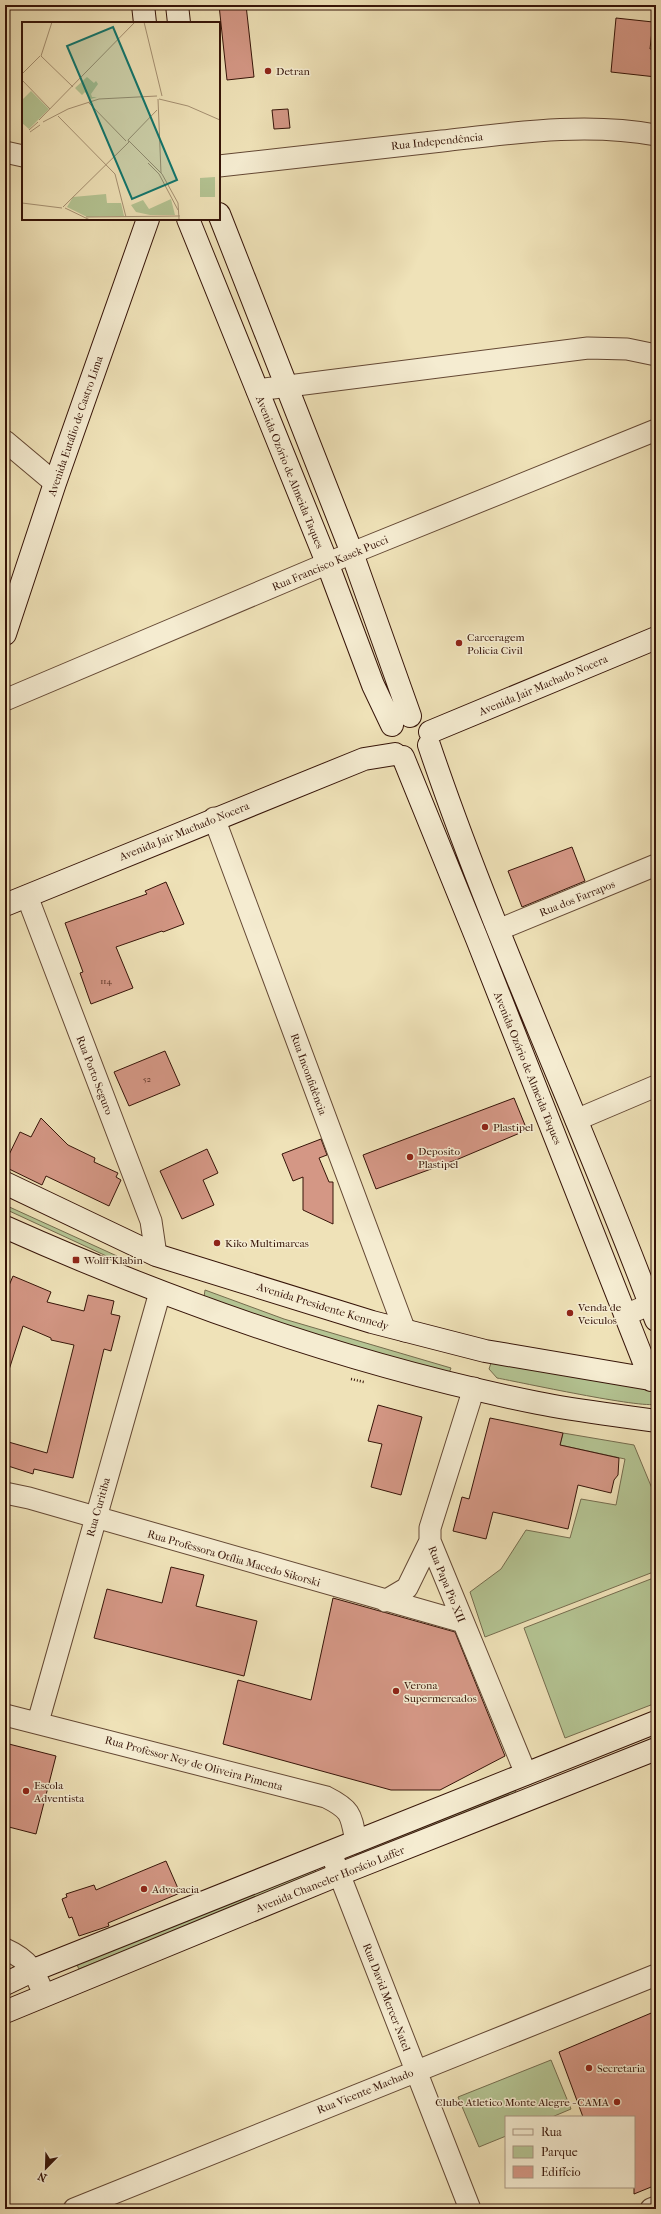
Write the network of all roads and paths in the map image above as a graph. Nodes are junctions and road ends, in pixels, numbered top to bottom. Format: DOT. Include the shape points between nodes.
graph roads {
  1 [pos="143,5"];
  2 [pos="177,5"];
  3 [pos="145,22"];
  4 [pos="179,22"];
  5 [pos="656,135"];
  6 [pos="5,152"];
  7 [pos="22,156"];
  8 [pos="220,166"];
  9 [pos="220,217"];
  10 [pos="148,220"];
  11 [pos="188,220"];
  12 [pos="656,354"];
  13 [pos="286,387"];
  14 [pos="257,390"];
  15 [pos="656,430"];
  16 [pos="5,441"];
  17 [pos="55,483"];
  18 [pos="352,553"];
  19 [pos="328,565"];
  20 [pos="5,634"];
  21 [pos="656,638"];
  22 [pos="5,700"];
  23 [pos="397,737"];
  24 [pos="430,738"];
  25 [pos="214,818"];
  26 [pos="656,866"];
  27 [pos="27,896"];
  28 [pos="5,905"];
  29 [pos="498,930"];
  30 [pos="656,1086"];
  31 [pos="576,1120"];
  32 [pos="5,1183"];
  33 [pos="5,1227"];
  34 [pos="156,1255"];
  35 [pos="160,1292"];
  36 [pos="654,1309"];
  37 [pos="625,1315"];
  38 [pos="405,1330"];
  39 [pos="654,1380"];
  40 [pos="474,1388"];
  41 [pos="656,1421"];
  42 [pos="5,1493"];
  43 [pos="95,1518"];
  44 [pos="430,1541"];
  45 [pos="385,1601"];
  46 [pos="464,1622"];
  47 [pos="5,1715"];
  48 [pos="38,1722"];
  49 [pos="656,1722"];
  50 [pos="656,1748"];
  51 [pos="526,1774"];
  52 [pos="356,1842"];
  53 [pos="331,1853"];
  54 [pos="340,1874"];
  55 [pos="10,1953"];
  56 [pos="34,1970"];
  57 [pos="656,1975"];
  58 [pos="5,1984"];
  59 [pos="44,1995"];
  60 [pos="7,2006"];
  61 [pos="416,2071"];
  62 [pos="656,2207"];
  63 [pos="74,2209"];
  64 [pos="470,2209"];
  65 [pos="651,2209"];
  1 -- 3 [label="street"];
  2 -- 4 [label="street"];
  5 -- 8 [label="street, Rua Independência" via="630,130 587,128 529,131"];
  6 -- 7 [label="street"];
  9 -- 13 [label="street, Avenida Ozório de Almeida Taques"];
  10 -- 17 [label="street, Avenida Eutálio de Castro Lima"];
  11 -- 14 [label="street, Avenida Ozório de Almeida Taques"];
  12 -- 13 [label="street" via="627,349 588,348"];
  13 -- 14 [label="street"];
  13 -- 18 [label="street, Avenida Ozório de Almeida Taques"];
  14 -- 19 [label="street, Avenida Ozório de Almeida Taques"];
  15 -- 18 [label="street, Rua Francisco Kasek Pucci"];
  16 -- 17 [label="street"];
  17 -- 20 [label="street, Avenida Eutálio de Castro Lima"];
  18 -- 19 [label="street, Rua Francisco Kasek Pucci"];
  18 -- 23 [label="street, Avenida Ozório de Almeida Taques"];
  19 -- 22 [label="street, Rua Francisco Kasek Pucci"];
  19 -- 23 [label="street, Avenida Ozório de Almeida Taques" via="373,685"];
  21 -- 24 [label="street, Avenida Jair Machado Nocera"];
  23 -- 24 [label="street" via="420,719"];
  23 -- 24 [label="street, Avenida Jair Machado Nocera" via="410,759 418,756"];
  23 -- 25 [label="street, Avenida Jair Machado Nocera" via="364,759"];
  23 -- 37 [label="street, Avenida Ozório de Almeida Taques"];
  24 -- 29 [label="street" via="446,795"];
  25 -- 27 [label="street, Avenida Jair Machado Nocera"];
  25 -- 38 [label="street, Rua Inconfidência"];
  26 -- 29 [label="street, Rua dos Farrapos"];
  27 -- 28 [label="street, Avenida Jair Machado Nocera"];
  27 -- 34 [label="street, Rua Porto Seguro" via="151,1221"];
  29 -- 31 [label="street"];
  30 -- 31 [label="street"];
  31 -- 36 [label="street"];
  32 -- 34 [label="street, Avenida Presidente Kennedy"];
  33 -- 35 [label="street"];
  34 -- 38 [label="street, Avenida Presidente Kennedy"];
  35 -- 40 [label="street" via="369,1362"];
  35 -- 43 [label="street, Rua Curitiba"];
  36 -- 37 [label="street"];
  37 -- 39 [label="street, Avenida Ozório de Almeida Taques"];
  38 -- 39 [label="street, Avenida Presidente Kennedy" via="485,1351"];
  40 -- 41 [label="street" via="538,1403"];
  40 -- 44 [label="street, Rua Papa Pio XII" via="430,1528"];
  42 -- 43 [label="street, Rua Professora Otília Macedo Sikorski"];
  43 -- 45 [label="street, Rua Professora Otília Macedo Sikorski"];
  43 -- 48 [label="street, Rua Curitiba"];
  44 -- 45 [label="street" via="407,1588"];
  44 -- 46 [label="street, Rua Papa Pio XII"];
  45 -- 46 [label="street, Rua Professora Otília Macedo Sikorski"];
  46 -- 51 [label="street, Rua Papa Pio XII"];
  47 -- 48 [label="street, Rua Professor Ney de Oliveira Pimenta"];
  48 -- 52 [label="street, Rua Professor Ney de Oliveira Pimenta" via="326,1797 344,1806 352,1818"];
  49 -- 51 [label="street"];
  50 -- 54 [label="street, Avenida Chanceler Horácio Laffer"];
  51 -- 52 [label="street"];
  52 -- 53 [label="street"];
  53 -- 54 [label="street, Rua David Mercer Natel"];
  53 -- 56 [label="street"];
  54 -- 59 [label="street, Avenida Chanceler Horácio Laffer"];
  54 -- 61 [label="street, Rua David Mercer Natel"];
  55 -- 56 [label="street"];
  56 -- 58 [label="street"];
  56 -- 59 [label="street"];
  57 -- 61 [label="street, Rua Vicente Machado"];
  59 -- 60 [label="street, Avenida Chanceler Horácio Laffer"];
  61 -- 63 [label="street, Rua Vicente Machado"];
  61 -- 64 [label="street, Rua David Mercer Natel"];
  62 -- 65 [label="street"];
}
